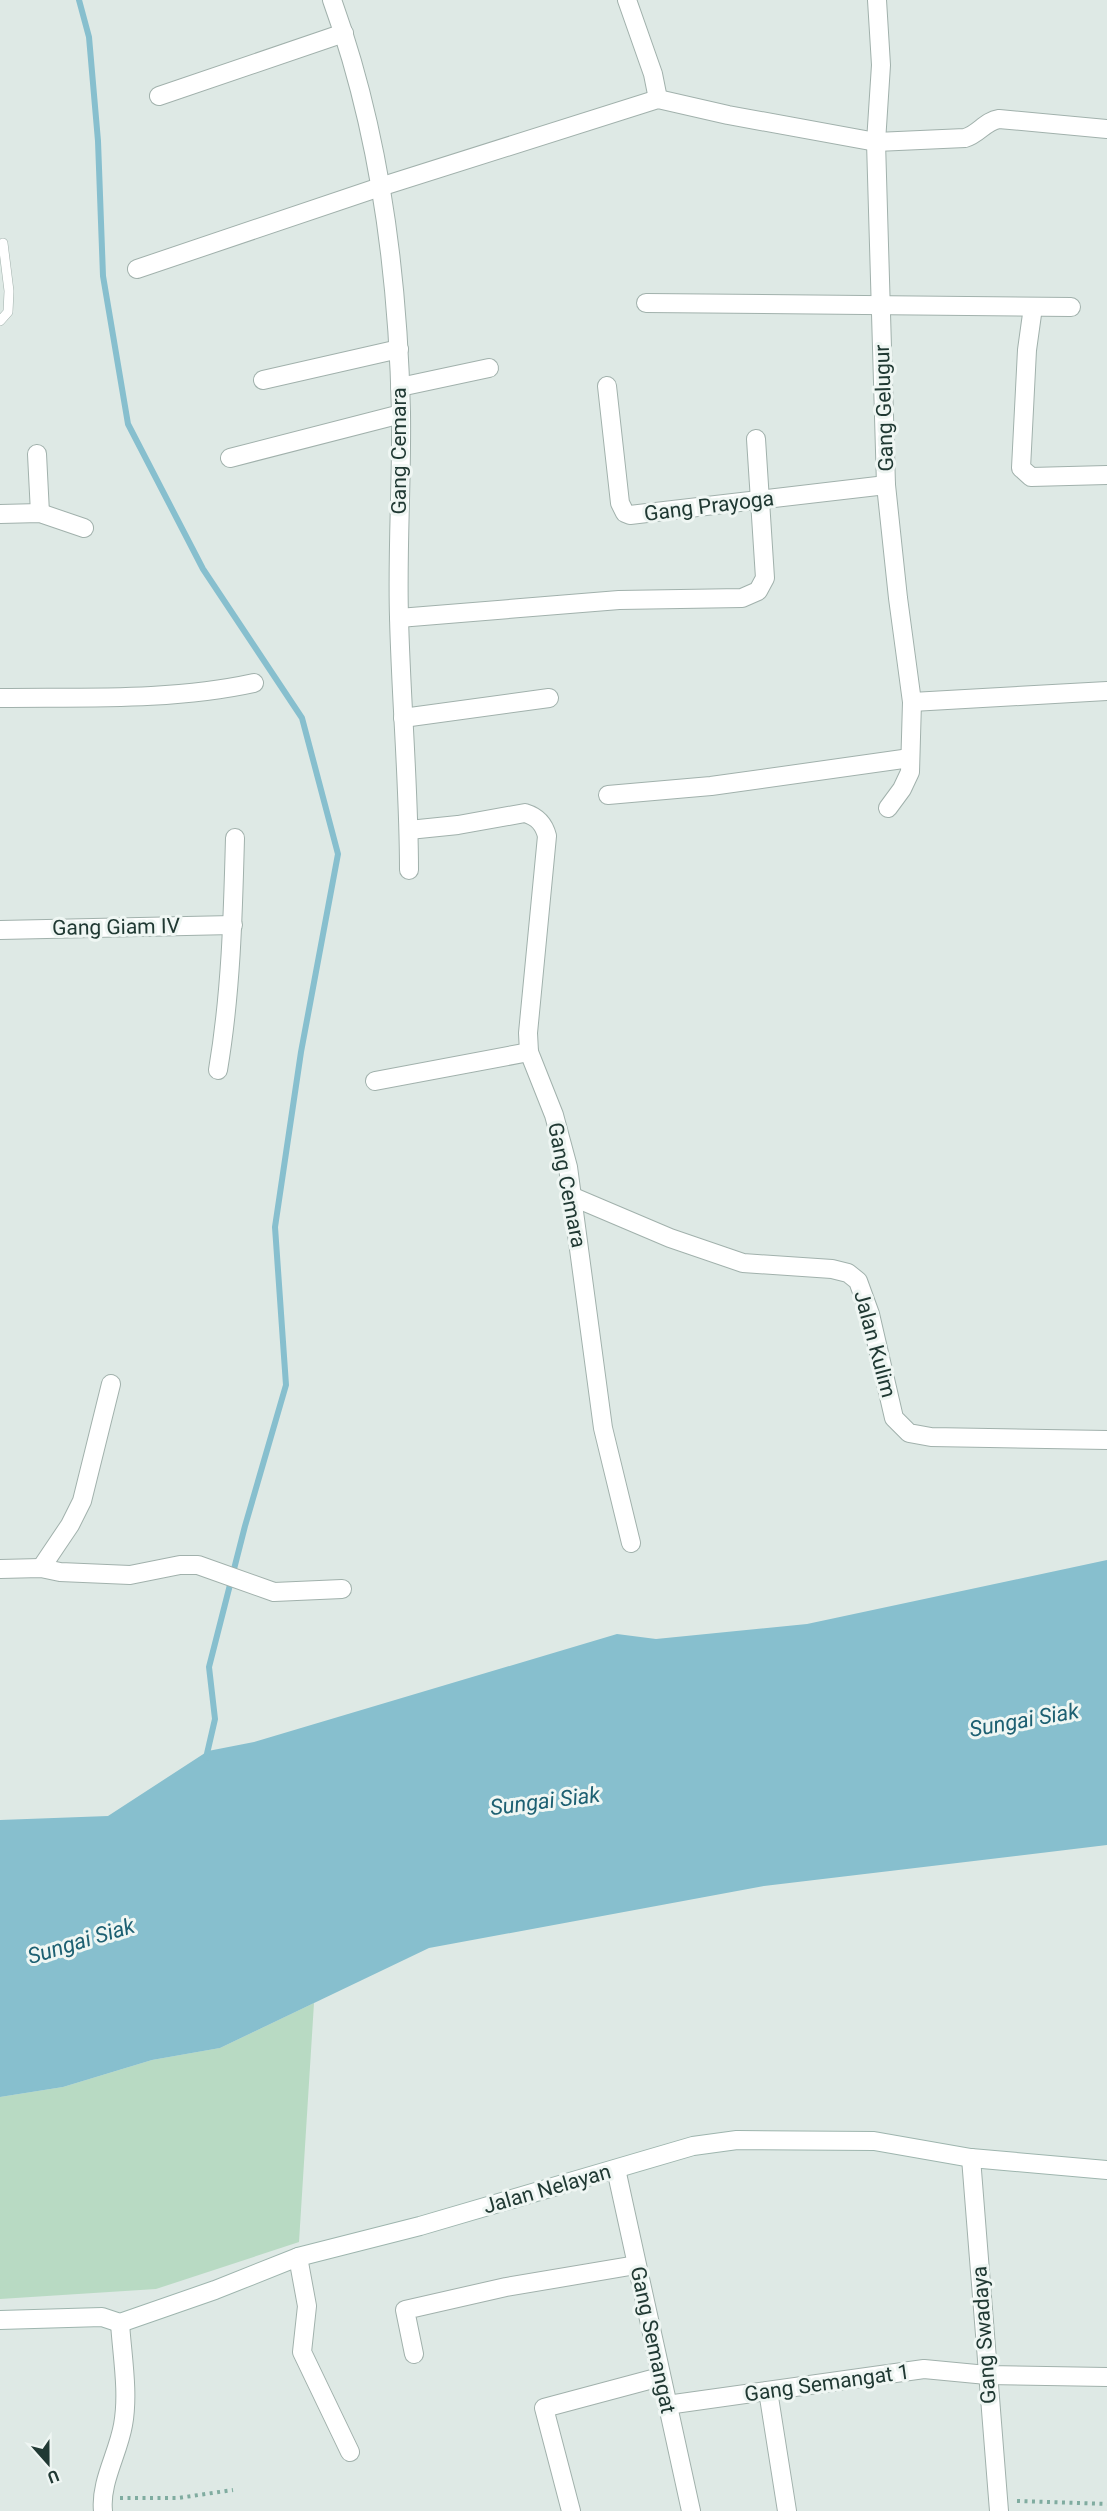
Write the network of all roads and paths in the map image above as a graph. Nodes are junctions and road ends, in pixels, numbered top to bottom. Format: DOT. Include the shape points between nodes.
graph roads {
  1 [pos="332,0"];
  2 [pos="627,0"];
  3 [pos="877,0"];
  4 [pos="344,33"];
  5 [pos="159,96"];
  6 [pos="658,99"];
  7 [pos="1107,129"];
  8 [pos="876,142"];
  9 [pos="383,186"];
  10 [pos="3,243"];
  11 [pos="137,270"];
  12 [pos="646,303"];
  13 [pos="881,305"];
  14 [pos="1034,307"];
  15 [pos="1071,308"];
  16 [pos="0,321"];
  17 [pos="399,349"];
  18 [pos="489,368"];
  19 [pos="263,380"];
  20 [pos="607,386"];
  21 [pos="400,387"];
  22 [pos="401,414"];
  23 [pos="756,439"];
  24 [pos="37,454"];
  25 [pos="230,458"];
  26 [pos="1107,475"];
  27 [pos="886,485"];
  28 [pos="760,499"];
  29 [pos="40,513"];
  30 [pos="0,514"];
  31 [pos="84,528"];
  32 [pos="399,618"];
  33 [pos="254,683"];
  34 [pos="1107,691"];
  35 [pos="0,698"];
  36 [pos="549,699"];
  37 [pos="912,702"];
  38 [pos="403,718"];
  39 [pos="910,758"];
  40 [pos="608,795"];
  41 [pos="888,808"];
  42 [pos="409,830"];
  43 [pos="235,838"];
  44 [pos="409,870"];
  45 [pos="233,925"];
  46 [pos="0,930"];
  47 [pos="529,1052"];
  48 [pos="218,1070"];
  49 [pos="375,1081"];
  50 [pos="571,1196"];
  51 [pos="111,1384"];
  52 [pos="1107,1440"];
  53 [pos="631,1543"];
  54 [pos="41,1568"];
  55 [pos="0,1569"];
  56 [pos="342,1590"];
  57 [pos="971,2158"];
  58 [pos="616,2169"];
  59 [pos="1107,2170"];
  60 [pos="298,2257"];
  61 [pos="636,2265"];
  62 [pos="0,2320"];
  63 [pos="120,2322"];
  64 [pos="414,2354"];
  65 [pos="987,2375"];
  66 [pos="660,2377"];
  67 [pos="1107,2377"];
  68 [pos="768,2391"];
  69 [pos="667,2405"];
  70 [pos="350,2452"];
  71 [pos="233,2490"];
  72 [pos="102,2504"];
  73 [pos="1107,2504"];
  74 [pos="998,2506"];
  75 [pos="571,2511"];
  76 [pos="691,2511"];
  77 [pos="787,2511"];
  1 -- 4 [label="street, Gang Cemara"];
  2 -- 6 [label="street"];
  3 -- 8 [label="street, Gang Gelugur" via="881,65"];
  4 -- 5 [label="street"];
  4 -- 9 [label="street, Gang Cemara"];
  6 -- 8 [label="street"];
  6 -- 9 [label="street"];
  7 -- 8 [label="street" via="999,119 991,120 975,135 965,138"];
  8 -- 13 [label="street, Gang Gelugur"];
  9 -- 11 [label="street"];
  9 -- 17 [label="street, Gang Cemara"];
  10 -- 16 [label="lane" via="9,291 8,312"];
  12 -- 13 [label="street"];
  13 -- 14 [label="street"];
  13 -- 27 [label="street, Gang Gelugur"];
  14 -- 15 [label="street"];
  14 -- 26 [label="street" via="1027,350 1021,468 1031,477"];
  17 -- 19 [label="street"];
  17 -- 21 [label="street, Gang Cemara"];
  18 -- 21 [label="street"];
  20 -- 28 [label="street, Gang Prayoga" via="620,502 625,513 637,516"];
  21 -- 22 [label="street, Gang Cemara"];
  22 -- 25 [label="street"];
  22 -- 32 [label="street, Gang Cemara"];
  23 -- 28 [label="street"];
  24 -- 29 [label="street"];
  27 -- 28 [label="street, Gang Prayoga"];
  27 -- 37 [label="street, Gang Gelugur"];
  28 -- 32 [label="street" via="765,578 752,596 598,601"];
  29 -- 30 [label="street"];
  29 -- 31 [label="street"];
  32 -- 38 [label="street, Gang Cemara"];
  33 -- 35 [label="street" via="218,691"];
  34 -- 37 [label="street"];
  36 -- 38 [label="street"];
  37 -- 39 [label="street, Gang Gelugur"];
  38 -- 42 [label="street, Gang Cemara"];
  39 -- 40 [label="street" via="711,786"];
  39 -- 41 [label="street, Gang Gelugur" via="907,782"];
  42 -- 44 [label="street, Gang Cemara"];
  42 -- 47 [label="street, Gang Cemara" via="525,813 545,828"];
  43 -- 45 [label="street"];
  45 -- 46 [label="street, Gang Giam IV"];
  45 -- 48 [label="street"];
  47 -- 49 [label="street"];
  47 -- 50 [label="street, Gang Cemara" via="562,1141"];
  50 -- 52 [label="street, Jalan Kulim" via="670,1238 743,1263 848,1273 858,1281 870,1314 894,1418 909,1433 931,1437"];
  50 -- 53 [label="street, Gang Cemara" via="603,1428"];
  51 -- 54 [label="street" via="82,1501"];
  54 -- 55 [label="street"];
  54 -- 56 [label="street" via="129,1575 198,1565 274,1592"];
  57 -- 58 [label="street, Jalan Nelayan" via="874,2141 737,2140 693,2146"];
  57 -- 59 [label="street, Jalan Nelayan"];
  57 -- 65 [label="street, Gang Swadaya"];
  58 -- 60 [label="street, Jalan Nelayan"];
  58 -- 61 [label="street, Gang Semangat"];
  60 -- 63 [label="street, Jalan Nelayan"];
  60 -- 70 [label="street" via="307,2306 302,2352"];
  61 -- 64 [label="street" via="506,2287 405,2310"];
  61 -- 66 [label="street, Gang Semangat"];
  62 -- 63 [label="street, Jalan Nelayan" via="102,2317"];
  63 -- 72 [label="street" via="124,2423"];
  65 -- 67 [label="street, Gang Semangat 1"];
  65 -- 68 [label="street, Gang Semangat 1" via="924,2369"];
  65 -- 74 [label="street, Gang Swadaya"];
  66 -- 69 [label="street, Gang Semangat"];
  66 -- 75 [label="street" via="544,2408"];
  68 -- 69 [label="street, Gang Semangat 1"];
  68 -- 77 [label="street"];
  69 -- 76 [label="street, Gang Semangat"];
  71 -- 72 [label="path"];
  73 -- 74 [label="path"];
}
